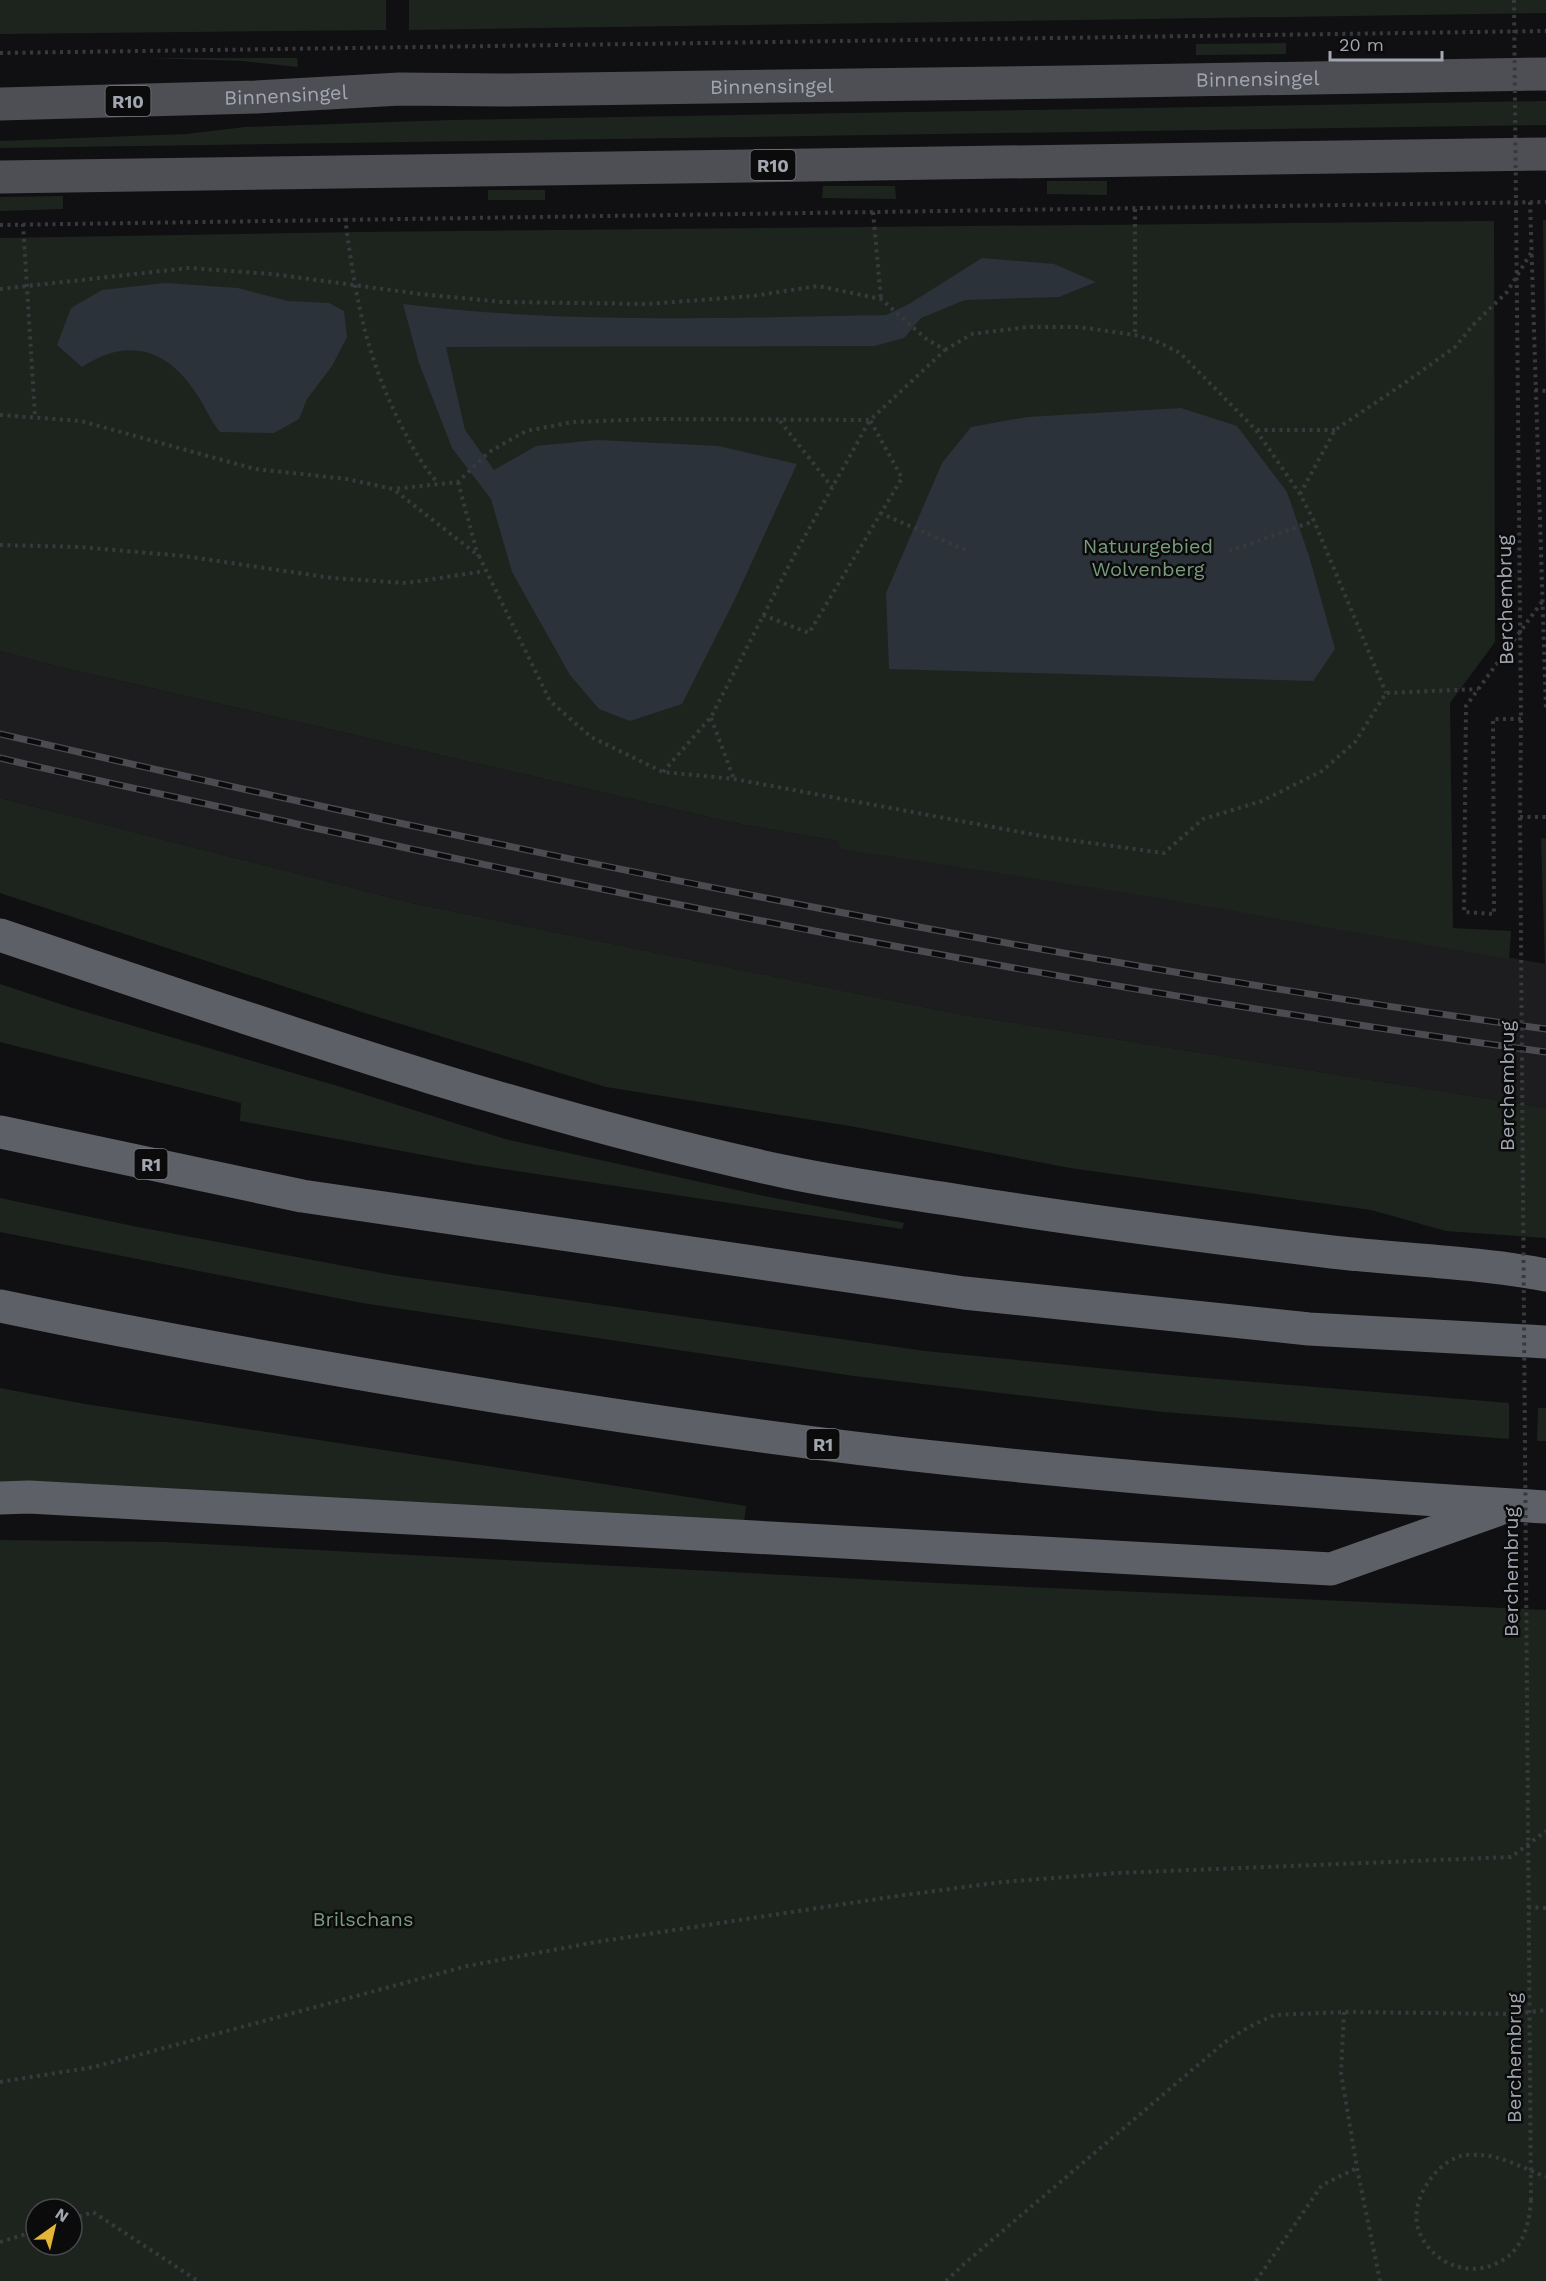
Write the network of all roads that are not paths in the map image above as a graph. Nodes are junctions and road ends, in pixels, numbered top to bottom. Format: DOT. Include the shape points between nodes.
graph roads {
  1 [pos="1546,74"];
  2 [pos="0,104"];
  3 [pos="1546,154"];
  4 [pos="0,177"];
  5 [pos="0,935"];
  6 [pos="0,1132"];
  7 [pos="1546,1275"];
  8 [pos="0,1306"];
  9 [pos="1546,1342"];
  10 [pos="0,1497"];
  11 [pos="1510,1505"];
  12 [pos="1546,1507"];
  1 -- 2 [label="main road, Binnensingel / R10" via="400,89"];
  3 -- 4 [label="main road, R10"];
  5 -- 7 [label="highway" via="438,1079 684,1148 789,1173 1172,1233"];
  6 -- 9 [label="highway, R1" via="302,1196 963,1293 1309,1329"];
  8 -- 11 [label="highway, R1" via="142,1336 671,1424 950,1459 1214,1484"];
  10 -- 11 [label="highway" via="1331,1569"];
  11 -- 12 [label="highway, R1"];
}
